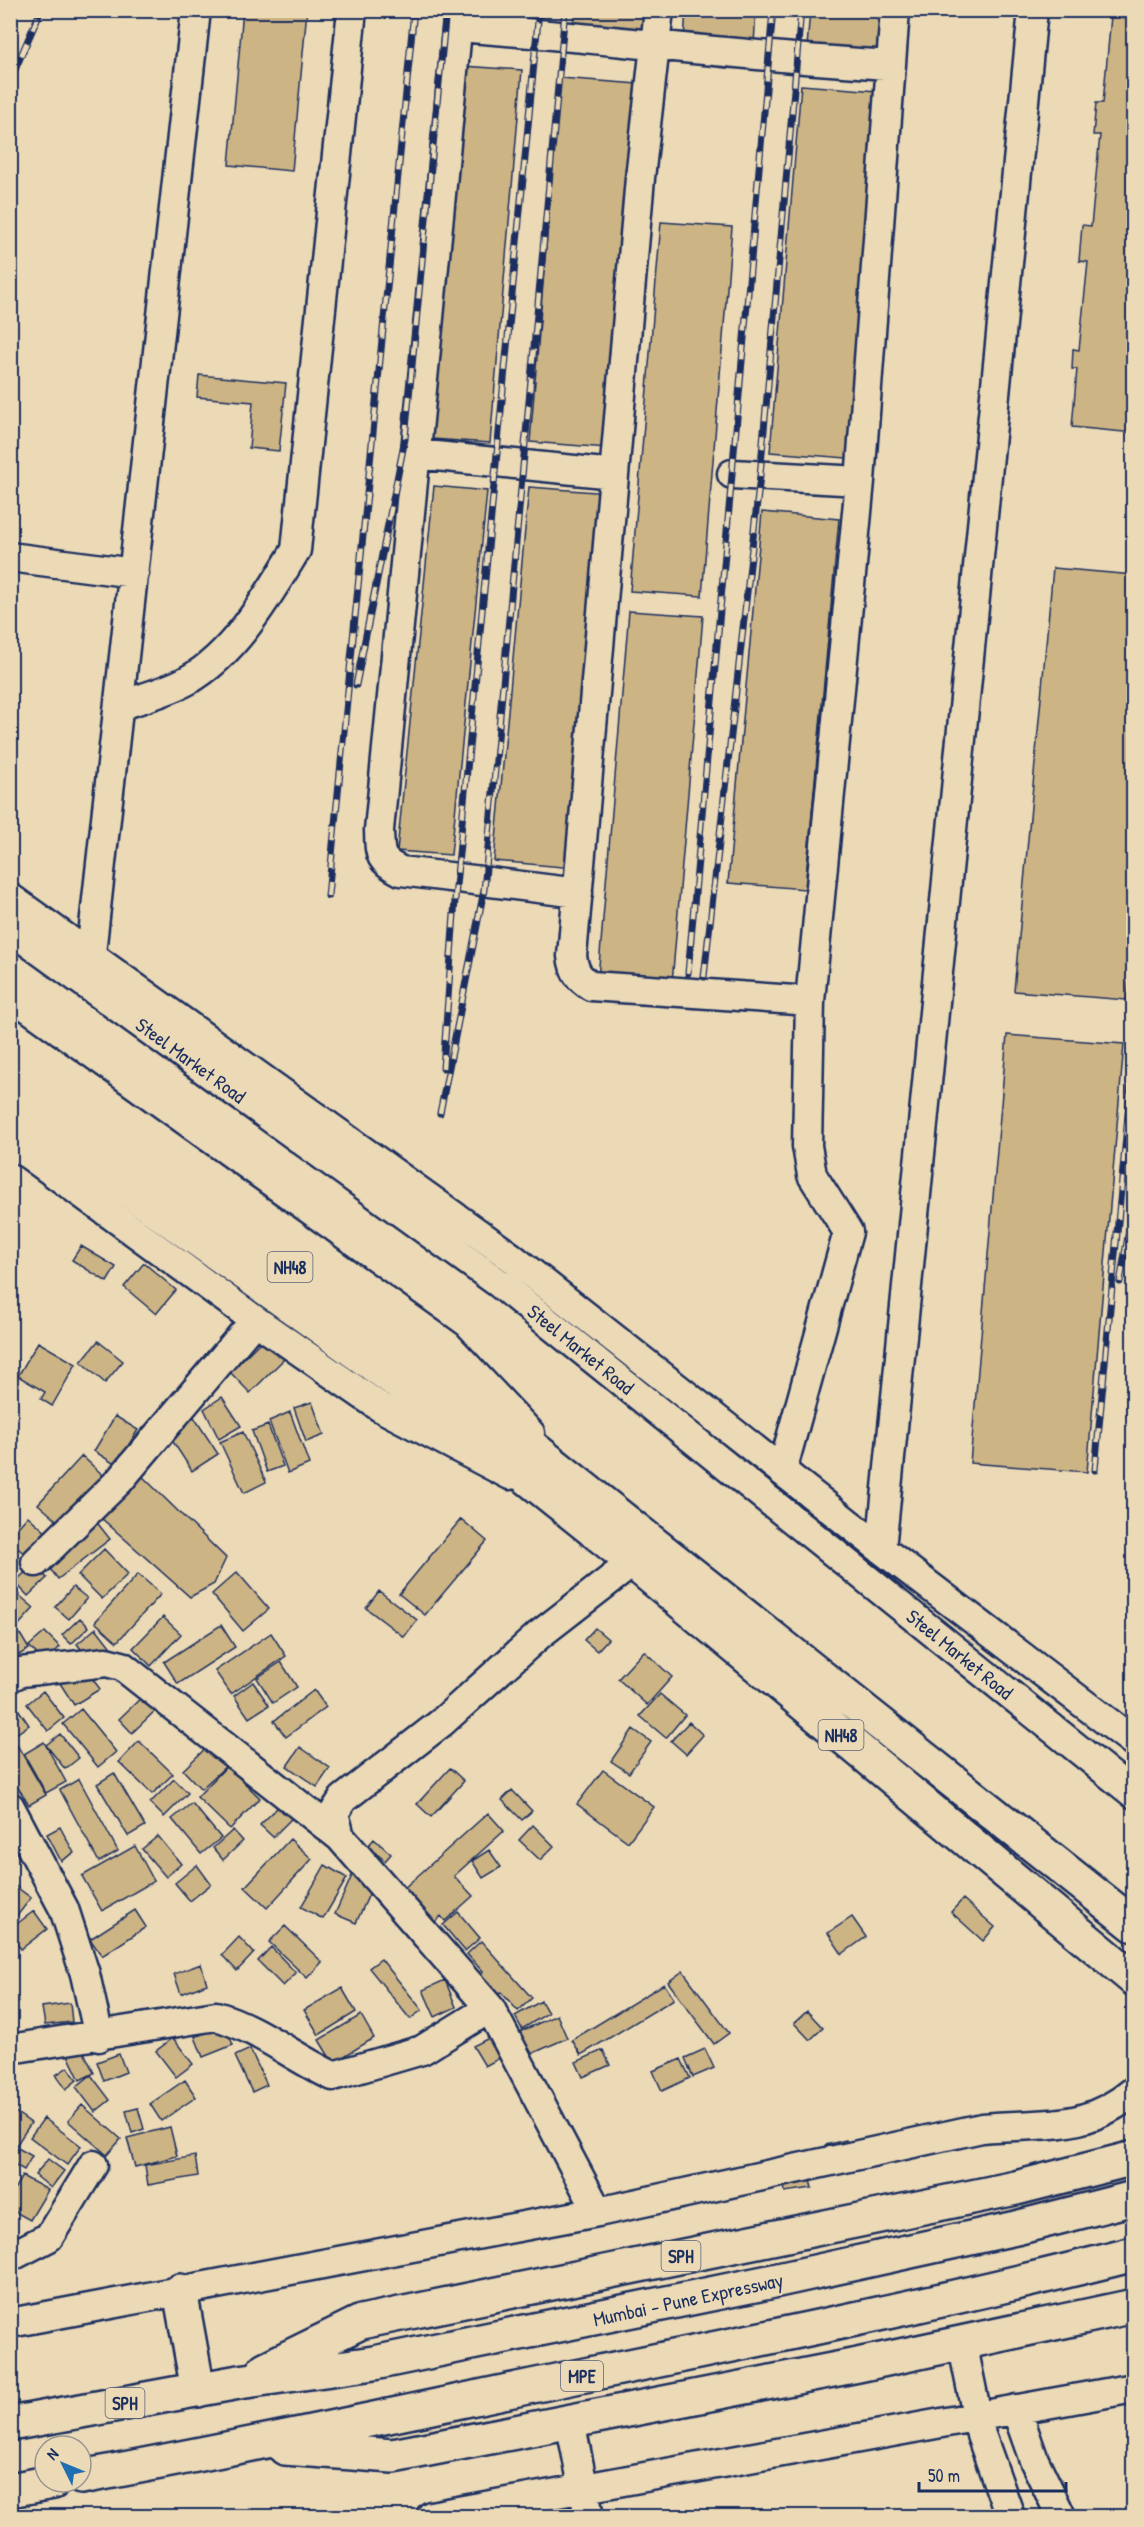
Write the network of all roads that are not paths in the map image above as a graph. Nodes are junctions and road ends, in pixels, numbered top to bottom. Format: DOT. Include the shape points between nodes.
graph roads {
  1 [pos="196,10"];
  2 [pos="352,10"];
  3 [pos="659,10"];
  4 [pos="895,10"];
  5 [pos="1033,10"];
  6 [pos="458,19"];
  7 [pos="656,44"];
  8 [pos="890,65"];
  9 [pos="416,454"];
  10 [pos="614,474"];
  11 [pos="732,474"];
  12 [pos="860,481"];
  13 [pos="10,556"];
  14 [pos="134,573"];
  15 [pos="119,706"];
  16 [pos="578,893"];
  17 [pos="10,898"];
  18 [pos="10,929"];
  19 [pos="91,957"];
  20 [pos="87,985"];
  21 [pos="810,1001"];
  22 [pos="10,1032"];
  23 [pos="10,1068"];
  24 [pos="10,1106"];
  25 [pos="10,1141"];
  26 [pos="255,1320"];
  27 [pos="782,1471"];
  28 [pos="556,1483"];
  29 [pos="881,1549"];
  30 [pos="36,1562"];
  31 [pos="633,1563"];
  32 [pos="10,1677"];
  33 [pos="1133,1734"];
  34 [pos="1134,1794"];
  35 [pos="10,1807"];
  36 [pos="340,1837"];
  37 [pos="1134,1924"];
  38 [pos="1134,1979"];
  39 [pos="490,2008"];
  40 [pos="99,2037"];
  41 [pos="10,2049"];
  42 [pos="1134,2091"];
  43 [pos="1134,2158"];
  44 [pos="93,2165"];
  45 [pos="1134,2198"];
  46 [pos="598,2212"];
  47 [pos="1134,2254"];
  48 [pos="10,2257"];
  49 [pos="180,2291"];
  50 [pos="1134,2306"];
  51 [pos="10,2323"];
  52 [pos="962,2342"];
  53 [pos="239,2382"];
  54 [pos="1134,2388"];
  55 [pos="198,2390"];
  56 [pos="1016,2409"];
  57 [pos="968,2419"];
  58 [pos="570,2421"];
  59 [pos="10,2424"];
  60 [pos="250,2446"];
  61 [pos="1034,2460"];
  62 [pos="983,2471"];
  63 [pos="93,2475"];
  64 [pos="33,2486"];
  65 [pos="583,2488"];
  66 [pos="10,2490"];
  67 [pos="431,2517"];
  68 [pos="589,2517"];
  69 [pos="994,2517"];
  70 [pos="1010,2517"];
  71 [pos="1061,2517"];
  1 -- 14 [label="street"];
  2 -- 15 [label="street" via="296,550 254,618 223,652 189,680"];
  3 -- 7 [label="street"];
  4 -- 8 [label="street"];
  5 -- 29 [label="street"];
  6 -- 7 [label="street"];
  6 -- 9 [label="street"];
  7 -- 8 [label="street" via="797,60"];
  7 -- 10 [label="street"];
  8 -- 12 [label="street"];
  9 -- 10 [label="street"];
  9 -- 16 [label="street" via="379,830 380,855 401,871"];
  10 -- 16 [label="street"];
  11 -- 12 [label="street"];
  12 -- 21 [label="street"];
  13 -- 14 [label="street"];
  14 -- 15 [label="street"];
  15 -- 19 [label="street"];
  16 -- 21 [label="street" via="573,962 579,979 591,986"];
  17 -- 19 [label="street, Steel Market Road"];
  18 -- 20 [label="street, Steel Market Road"];
  19 -- 20 [label="street"];
  19 -- 27 [label="street, Steel Market Road" via="512,1257"];
  20 -- 34 [label="street, Steel Market Road" via="500,1284"];
  21 -- 27 [label="street" via="807,1146 812,1175 848,1232"];
  22 -- 28 [label="street" via="448,1346"];
  23 -- 28 [label="highway, NH48" via="431,1367"];
  24 -- 28 [label="highway, NH48" via="489,1447"];
  25 -- 26 [label="street"];
  26 -- 28 [label="street" via="380,1407"];
  26 -- 30 [label="street" via="119,1481"];
  27 -- 29 [label="street, Steel Market Road"];
  28 -- 31 [label="highway, NH48"];
  28 -- 37 [label="highway, NH48"];
  29 -- 33 [label="street, Steel Market Road"];
  31 -- 36 [label="street" via="548,1627 441,1723 343,1799 334,1813"];
  31 -- 38 [label="highway, NH48"];
  32 -- 36 [label="street" via="21,1672 106,1662 122,1666"];
  35 -- 40 [label="street" via="64,1909 85,1974"];
  36 -- 39 [label="street"];
  39 -- 40 [label="street" via="422,2050 333,2076 234,2021 216,2016"];
  39 -- 46 [label="street"];
  40 -- 41 [label="street"];
  42 -- 46 [label="street" via="1094,2117 1056,2126 1018,2124 982,2128"];
  43 -- 53 [label="highway, SPH" via="1004,2190 361,2322"];
  44 -- 48 [label="street" via="49,2237"];
  45 -- 53 [label="highway, Mumbai - Pune Expressway" via="769,2282 374,2363"];
  46 -- 49 [label="street"];
  47 -- 60 [label="highway, MPE" via="779,2335"];
  49 -- 51 [label="street"];
  49 -- 55 [label="highway"];
  50 -- 52 [label="highway"];
  52 -- 57 [label="street"];
  52 -- 58 [label="highway"];
  53 -- 55 [label="highway, SPH"];
  54 -- 56 [label="street"];
  55 -- 59 [label="highway, SPH"];
  56 -- 57 [label="street"];
  56 -- 61 [label="street"];
  57 -- 62 [label="street"];
  57 -- 65 [label="street"];
  58 -- 60 [label="highway" via="393,2456"];
  58 -- 65 [label="street"];
  60 -- 63 [label="highway"];
  61 -- 62 [label="street"];
  61 -- 71 [label="street"];
  62 -- 69 [label="street"];
  62 -- 70 [label="street"];
  64 -- 66 [label="highway"];
  65 -- 67 [label="street"];
  65 -- 68 [label="street"];
}
